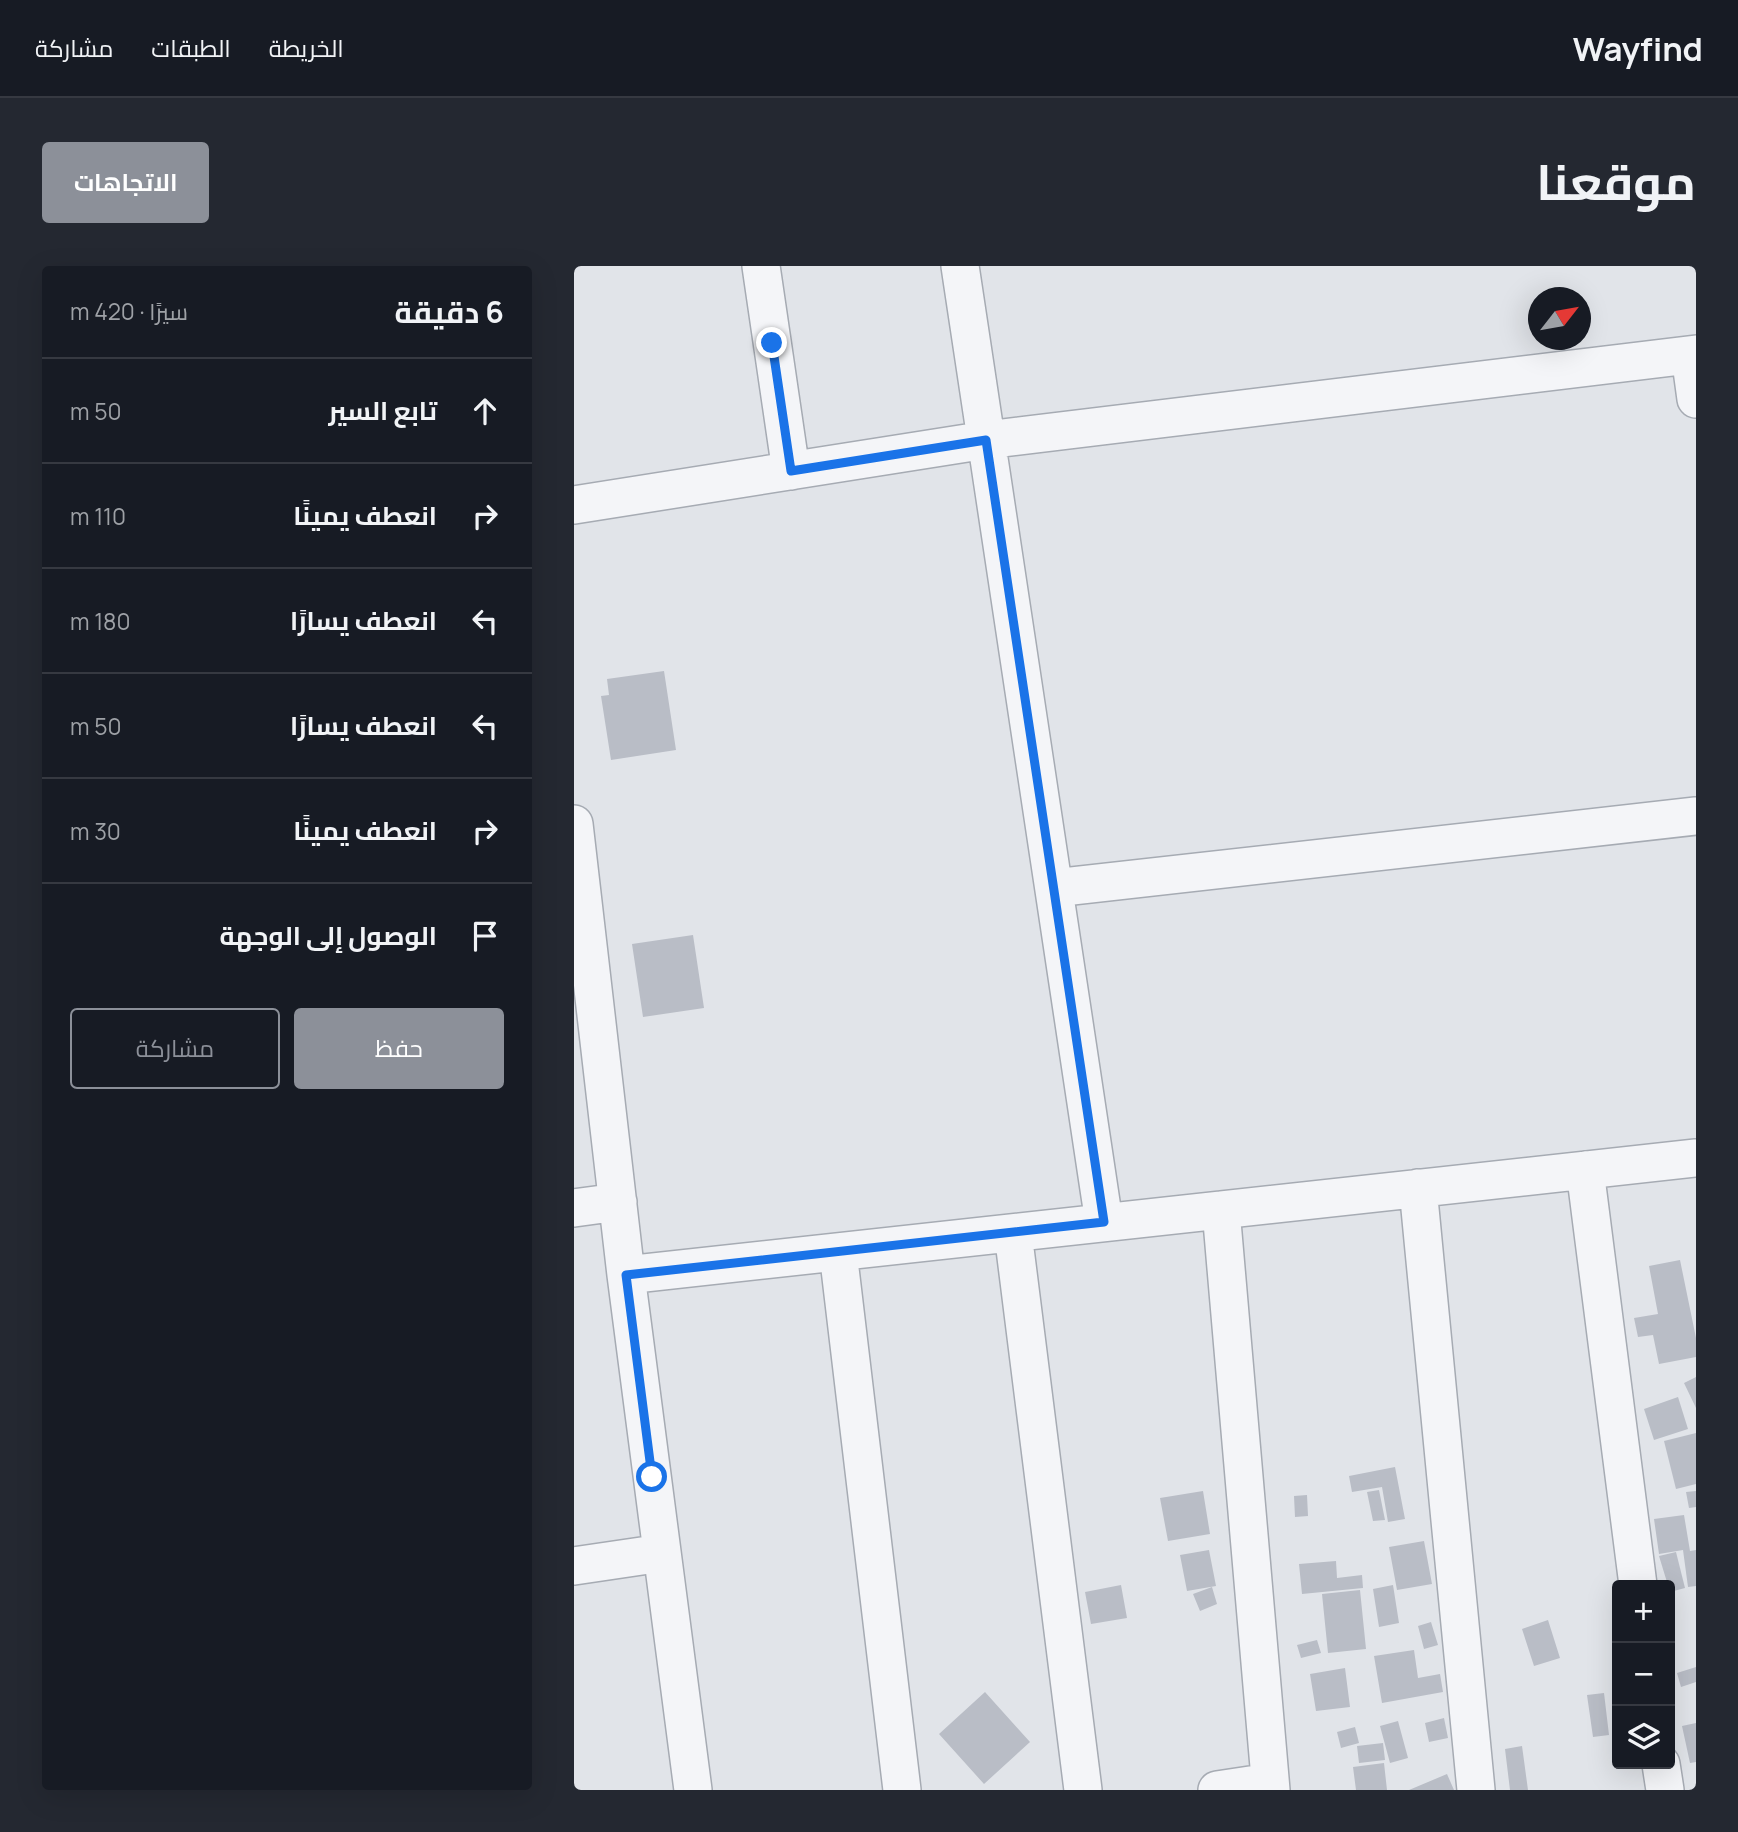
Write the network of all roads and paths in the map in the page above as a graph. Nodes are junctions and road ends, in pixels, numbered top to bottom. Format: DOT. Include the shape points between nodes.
graph roads {
  1 [pos="761,266"];
  2 [pos="960,266"];
  3 [pos="1693,355"];
  4 [pos="1696,399"];
  5 [pos="986,440"];
  6 [pos="791,471"];
  7 [pos="574,505"];
  8 [pos="1696,816"];
  9 [pos="574,824"];
  10 [pos="577,871"];
  11 [pos="1054,888"];
  12 [pos="1696,1158"];
  13 [pos="1585,1170"];
  14 [pos="1418,1188"];
  15 [pos="618,1202"];
  16 [pos="574,1208"];
  17 [pos="1221,1210"];
  18 [pos="1104,1222"];
  19 [pos="1013,1233"];
  20 [pos="838,1252"];
  21 [pos="626,1275"];
  22 [pos="662,1553"];
  23 [pos="574,1566"];
  24 [pos="1638,1580"];
  25 [pos="1662,1769"];
  26 [pos="1271,1786"];
  27 [pos="692,1790"];
  28 [pos="902,1790"];
  29 [pos="1083,1790"];
  30 [pos="1217,1790"];
  31 [pos="1476,1790"];
  32 [pos="1665,1790"];
  1 -- 6 [label="street"];
  2 -- 5 [label="street"];
  3 -- 4 [label="street"];
  3 -- 5 [label="street"];
  5 -- 6 [label="street"];
  5 -- 11 [label="street"];
  6 -- 7 [label="street"];
  8 -- 11 [label="street"];
  9 -- 10 [label="street"];
  10 -- 15 [label="street"];
  11 -- 18 [label="street"];
  12 -- 13 [label="street"];
  13 -- 14 [label="street"];
  13 -- 24 [label="street"];
  14 -- 17 [label="street"];
  14 -- 31 [label="street"];
  15 -- 16 [label="street"];
  15 -- 21 [label="street"];
  17 -- 18 [label="street"];
  17 -- 26 [label="street"];
  18 -- 19 [label="street"];
  19 -- 20 [label="street"];
  19 -- 29 [label="street"];
  20 -- 21 [label="street"];
  20 -- 28 [label="street"];
  21 -- 22 [label="street"];
  22 -- 23 [label="street"];
  22 -- 27 [label="street"];
  25 -- 32 [label="street"];
  26 -- 30 [label="street"];
}
